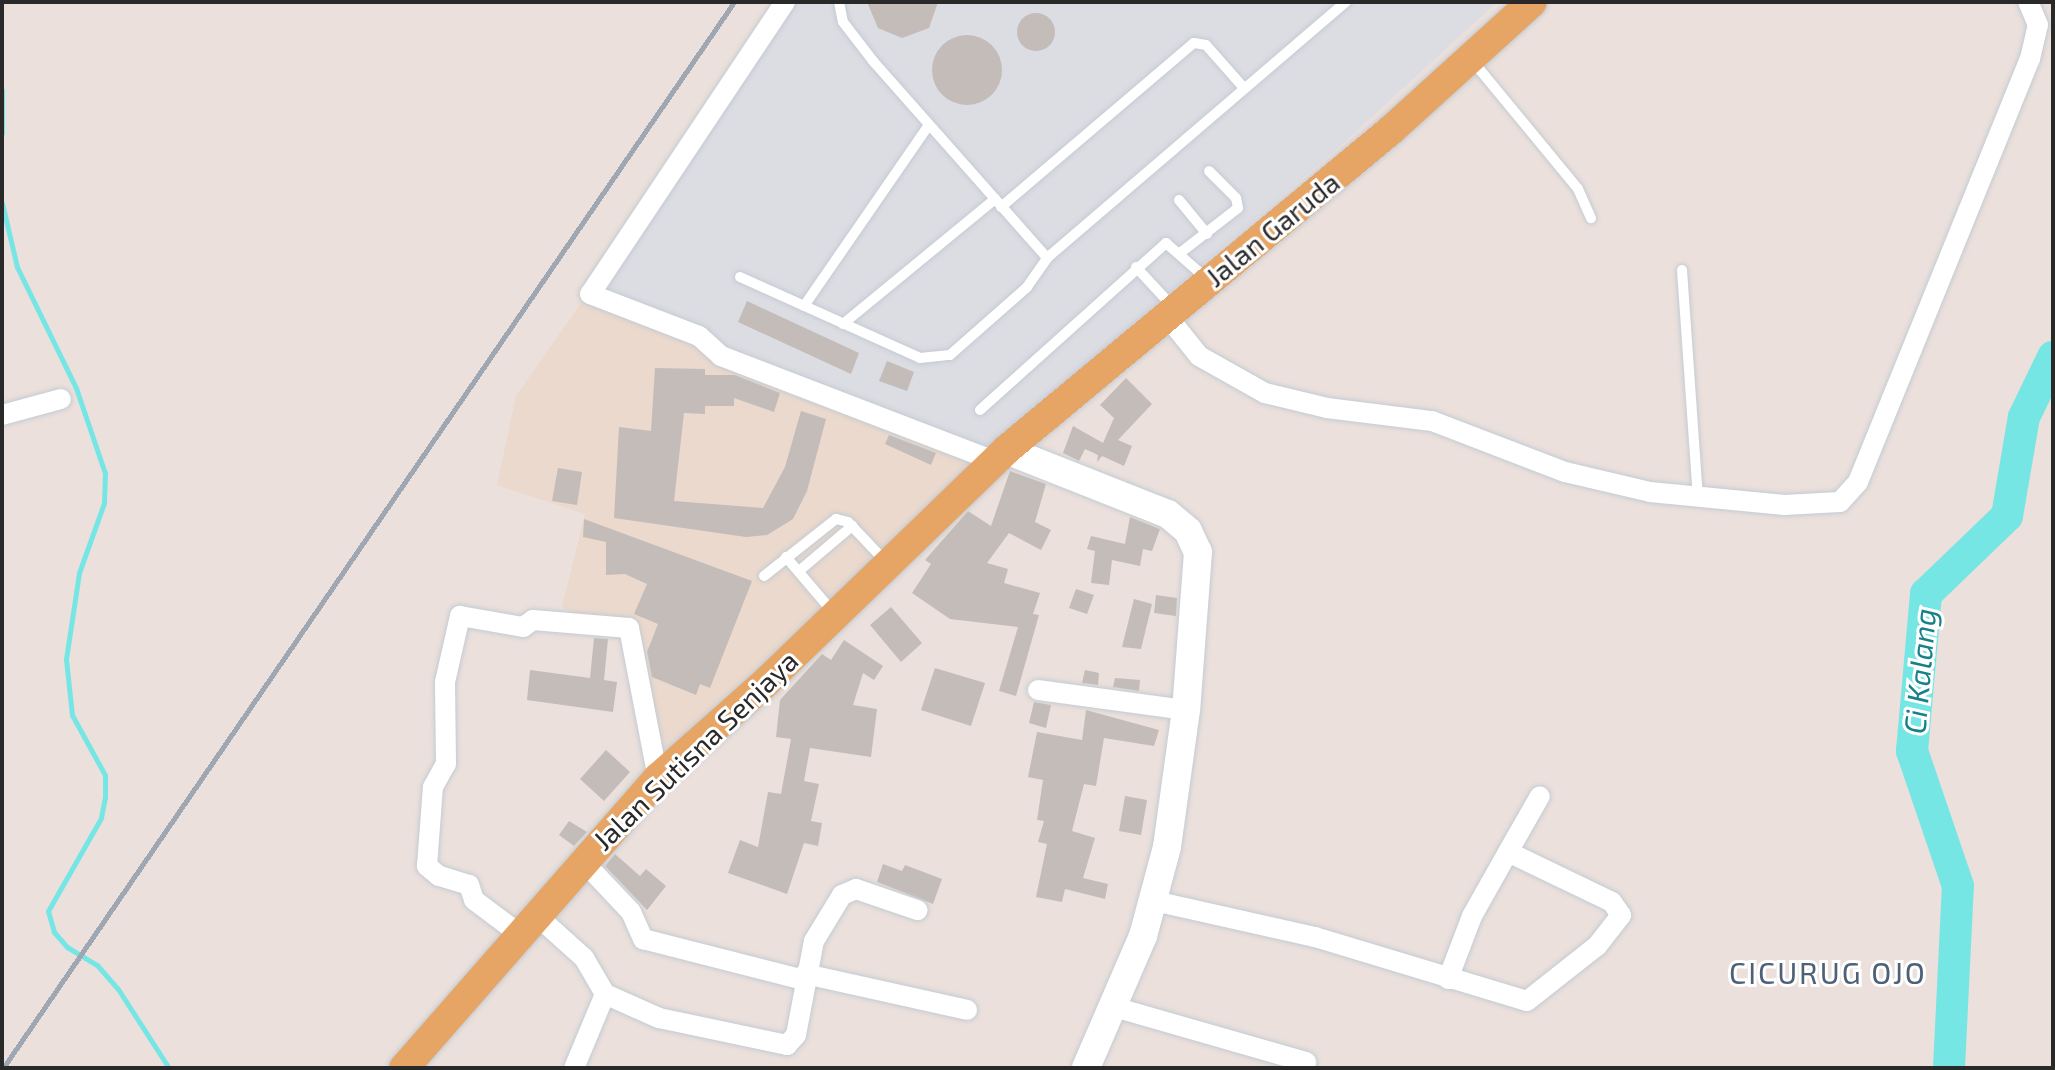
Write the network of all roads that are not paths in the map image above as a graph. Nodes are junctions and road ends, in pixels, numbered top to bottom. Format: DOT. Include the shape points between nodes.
graph roads {
  1 [pos="785,2"];
  2 [pos="839,2"];
  3 [pos="1346,2"];
  4 [pos="1532,2"];
  5 [pos="2028,2"];
  6 [pos="1470,58"];
  7 [pos="1244,88"];
  8 [pos="928,126"];
  9 [pos="1209,171"];
  10 [pos="1179,200"];
  11 [pos="998,203"];
  12 [pos="1591,218"];
  13 [pos="1207,234"];
  14 [pos="1180,253"];
  15 [pos="1047,258"];
  16 [pos="1136,267"];
  17 [pos="1682,270"];
  18 [pos="740,277"];
  19 [pos="1208,281"];
  20 [pos="804,306"];
  21 [pos="1171,312"];
  22 [pos="843,324"];
  23 [pos="61,399"];
  24 [pos="980,410"];
  25 [pos="2,415"];
  26 [pos="1000,456"];
  27 [pos="1698,498"];
  28 [pos="852,526"];
  29 [pos="786,557"];
  30 [pos="886,563"];
  31 [pos="799,571"];
  32 [pos="764,576"];
  33 [pos="834,612"];
  34 [pos="1038,690"];
  35 [pos="1186,710"];
  36 [pos="658,778"];
  37 [pos="1540,796"];
  38 [pos="1508,852"];
  39 [pos="582,860"];
  40 [pos="1154,901"];
  41 [pos="917,910"];
  42 [pos="527,923"];
  43 [pos="804,977"];
  44 [pos="1448,979"];
  45 [pos="605,994"];
  46 [pos="1114,1007"];
  47 [pos="967,1010"];
  48 [pos="1306,1062"];
  49 [pos="404,1068"];
  50 [pos="574,1068"];
  51 [pos="1086,1068"];
  1 -- 26 [label="street" via="592,287 592,297 699,336 721,356"];
  2 -- 8 [label="lane" via="848,28"];
  3 -- 7 [label="lane"];
  4 -- 6 [label="main road, Jalan Garuda"];
  5 -- 27 [label="street" via="2038,25 2030,59 1858,482 1831,504"];
  6 -- 12 [label="lane" via="1578,189"];
  6 -- 19 [label="main road, Jalan Garuda"];
  7 -- 11 [label="lane" via="1206,45 1194,43"];
  7 -- 15 [label="lane"];
  8 -- 11 [label="lane"];
  8 -- 20 [label="lane"];
  9 -- 13 [label="lane" via="1238,203"];
  10 -- 13 [label="lane"];
  11 -- 15 [label="lane"];
  11 -- 22 [label="lane"];
  13 -- 14 [label="lane"];
  14 -- 16 [label="lane" via="1166,243"];
  14 -- 19 [label="lane"];
  15 -- 22 [label="lane" via="1027,287 945,357 920,358"];
  16 -- 21 [label="lane"];
  16 -- 24 [label="lane"];
  17 -- 27 [label="lane"];
  18 -- 20 [label="lane"];
  19 -- 21 [label="main road, Jalan Garuda"];
  20 -- 22 [label="lane"];
  21 -- 26 [label="main road, Jalan Garuda"];
  21 -- 27 [label="street" via="1199,356 1265,393 1327,408 1432,421 1565,472"];
  23 -- 25 [label="street"];
  26 -- 30 [label="main road, Jalan Sutisna Senjaya"];
  26 -- 35 [label="main road" via="1157,509 1188,531 1199,564"];
  28 -- 29 [label="lane" via="842,518 832,520"];
  28 -- 30 [label="lane"];
  28 -- 31 [label="lane"];
  29 -- 31 [label="lane"];
  29 -- 32 [label="lane"];
  30 -- 33 [label="main road, Jalan Sutisna Senjaya"];
  31 -- 33 [label="lane"];
  33 -- 36 [label="main road, Jalan Sutisna Senjaya" via="766,682"];
  34 -- 35 [label="street"];
  35 -- 40 [label="main road"];
  36 -- 39 [label="main road, Jalan Sutisna Senjaya"];
  36 -- 42 [label="street" via="629,628 533,620 523,627 460,616 445,682 446,764 433,787 427,866 439,876 469,885 474,900"];
  37 -- 38 [label="street"];
  38 -- 44 [label="street" via="1472,916"];
  38 -- 44 [label="street" via="1616,905 1619,923 1527,1001"];
  39 -- 42 [label="main road, Jalan Sutisna Senjaya"];
  39 -- 43 [label="street" via="626,905 643,939"];
  40 -- 44 [label="street" via="1329,940"];
  40 -- 46 [label="main road"];
  41 -- 43 [label="street" via="856,889 847,892 818,931"];
  42 -- 45 [label="street" via="584,958"];
  42 -- 49 [label="main road, Jalan Sutisna Senjaya"];
  43 -- 45 [label="street" via="796,1035 781,1046 659,1018"];
  43 -- 47 [label="street"];
  45 -- 50 [label="street"];
  46 -- 48 [label="street"];
  46 -- 51 [label="main road"];
}
